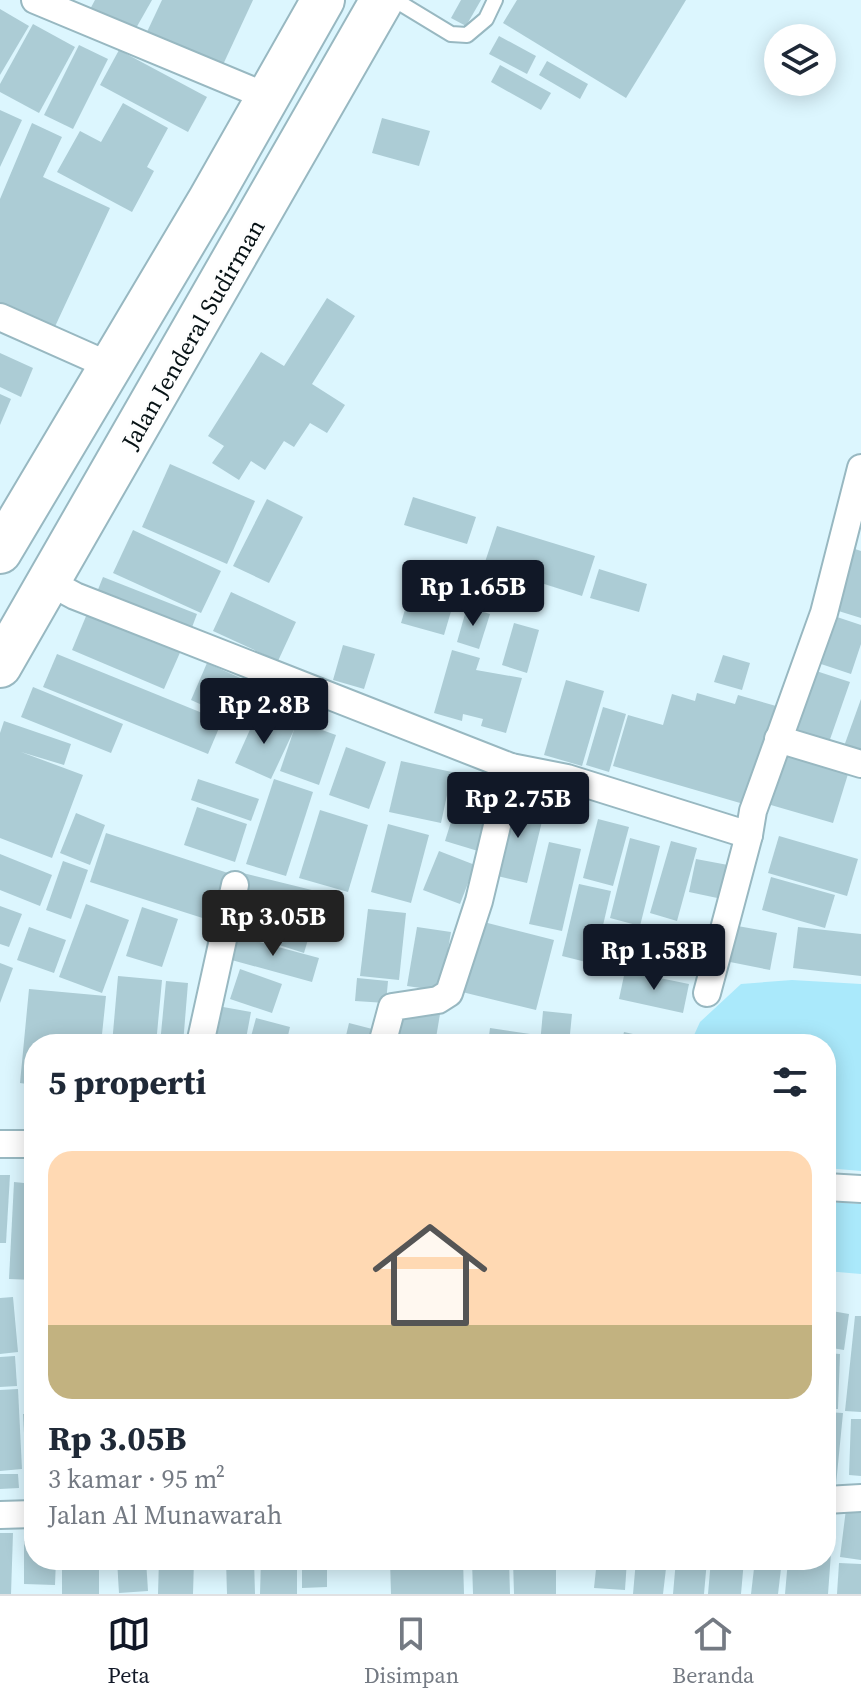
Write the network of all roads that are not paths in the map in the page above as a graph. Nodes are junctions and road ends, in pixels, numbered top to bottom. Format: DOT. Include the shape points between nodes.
graph roads {
  1 [pos="35,0"];
  2 [pos="323,0"];
  3 [pos="382,0"];
  4 [pos="395,0"];
  5 [pos="495,0"];
  6 [pos="268,97"];
  7 [pos="0,317"];
  8 [pos="108,365"];
  9 [pos="861,468"];
  10 [pos="0,552"];
  11 [pos="49,582"];
  12 [pos="0,666"];
  13 [pos="778,739"];
  14 [pos="861,764"];
  15 [pos="511,767"];
  16 [pos="749,835"];
  17 [pos="235,885"];
  18 [pos="707,993"];
  19 [pos="202,1034"];
  20 [pos="385,1034"];
  21 [pos="0,1144"];
  22 [pos="24,1144"];
  23 [pos="836,1188"];
  24 [pos="861,1189"];
  25 [pos="861,1498"];
  26 [pos="836,1499"];
  27 [pos="24,1514"];
  28 [pos="0,1515"];
  1 -- 6 [label="street"];
  2 -- 6 [label="main road"];
  3 -- 11 [label="main road, Jalan Jenderal Sudirman"];
  4 -- 5 [label="lane" via="451,34 467,35 486,19"];
  6 -- 8 [label="main road"];
  7 -- 8 [label="street"];
  8 -- 10 [label="main road"];
  9 -- 13 [label="street" via="824,613"];
  11 -- 12 [label="main road, Jalan Jenderal Sudirman"];
  11 -- 15 [label="street"];
  13 -- 14 [label="street"];
  13 -- 16 [label="street"];
  15 -- 16 [label="street" via="567,778"];
  15 -- 20 [label="street" via="479,901 449,993 438,1000 392,1007"];
  16 -- 18 [label="street"];
  17 -- 19 [label="street"];
  21 -- 22 [label="street"];
  23 -- 24 [label="street"];
  25 -- 26 [label="street"];
  27 -- 28 [label="street"];
}
